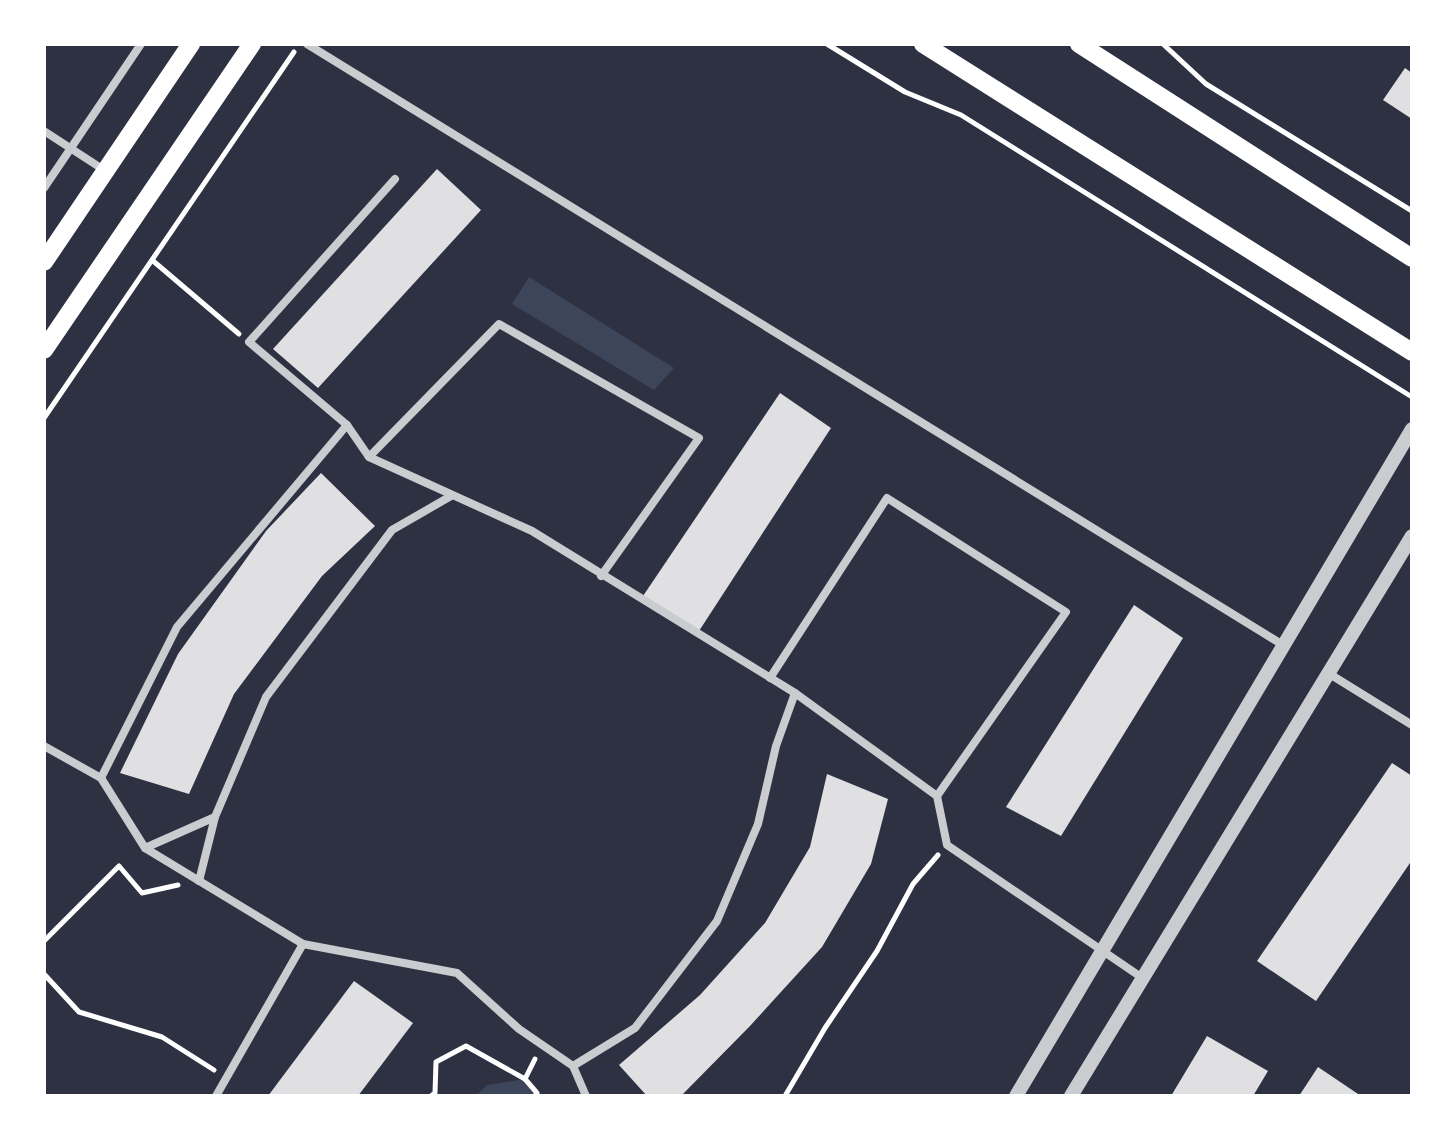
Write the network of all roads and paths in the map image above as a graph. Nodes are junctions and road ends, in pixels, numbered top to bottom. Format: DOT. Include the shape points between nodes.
graph roads {
  1 [pos="141,44"];
  2 [pos="191,44"];
  3 [pos="252,44"];
  4 [pos="299,44"];
  5 [pos="307,44"];
  6 [pos="827,44"];
  7 [pos="923,44"];
  8 [pos="1079,44"];
  9 [pos="1163,44"];
  10 [pos="44,131"];
  11 [pos="71,149"];
  12 [pos="106,172"];
  13 [pos="395,179"];
  14 [pos="44,188"];
  15 [pos="1412,211"];
  16 [pos="1412,258"];
  17 [pos="152,260"];
  18 [pos="44,262"];
  19 [pos="249,342"];
  20 [pos="44,350"];
  21 [pos="1412,352"];
  22 [pos="1412,397"];
  23 [pos="44,418"];
  24 [pos="347,425"];
  25 [pos="1412,429"];
  26 [pos="369,457"];
  27 [pos="451,496"];
  28 [pos="1412,536"];
  29 [pos="601,576"];
  30 [pos="1283,645"];
  31 [pos="1328,673"];
  32 [pos="770,678"];
  33 [pos="795,693"];
  34 [pos="1412,725"];
  35 [pos="47,750"];
  36 [pos="101,778"];
  37 [pos="937,796"];
  38 [pos="215,817"];
  39 [pos="947,845"];
  40 [pos="145,848"];
  41 [pos="199,881"];
  42 [pos="44,941"];
  43 [pos="303,944"];
  44 [pos="1102,951"];
  45 [pos="44,974"];
  46 [pos="1141,977"];
  47 [pos="573,1066"];
  48 [pos="226,1082"];
  49 [pos="216,1096"];
  50 [pos="431,1096"];
  51 [pos="535,1096"];
  52 [pos="586,1096"];
  53 [pos="785,1096"];
  54 [pos="1016,1096"];
  55 [pos="1071,1096"];
  1 -- 11 [label="street"];
  2 -- 12 [label="main road"];
  3 -- 20 [label="main road"];
  4 -- 17 [label="path"];
  5 -- 30 [label="street"];
  6 -- 22 [label="path" via="905,92 961,115"];
  7 -- 21 [label="main road"];
  8 -- 16 [label="main road"];
  9 -- 15 [label="path" via="1206,84"];
  10 -- 11 [label="street"];
  11 -- 12 [label="street"];
  11 -- 14 [label="street"];
  12 -- 18 [label="main road"];
  13 -- 19 [label="street"];
  17 -- 19 [label="path"];
  17 -- 23 [label="path"];
  19 -- 24 [label="street"];
  24 -- 26 [label="street"];
  24 -- 36 [label="street" via="177,627"];
  25 -- 30 [label="street"];
  26 -- 27 [label="street"];
  26 -- 29 [label="street" via="499,324 699,438"];
  27 -- 29 [label="street" via="532,531"];
  27 -- 38 [label="street" via="392,530 266,697"];
  28 -- 31 [label="street"];
  29 -- 32 [label="street"];
  30 -- 44 [label="street"];
  31 -- 34 [label="street"];
  31 -- 46 [label="street"];
  32 -- 33 [label="street"];
  32 -- 37 [label="street" via="887,498 1066,612"];
  33 -- 37 [label="street"];
  33 -- 47 [label="street" via="758,824 717,921 635,1028"];
  35 -- 36 [label="street"];
  36 -- 40 [label="street"];
  37 -- 39 [label="street"];
  38 -- 40 [label="street"];
  38 -- 41 [label="street"];
  39 -- 44 [label="street"];
  39 -- 53 [label="path" via="913,884"];
  40 -- 41 [label="street"];
  41 -- 42 [label="path" via="142,893 119,866"];
  41 -- 43 [label="street"];
  43 -- 47 [label="street" via="457,973 519,1029"];
  43 -- 48 [label="street"];
  44 -- 46 [label="street"];
  44 -- 54 [label="street"];
  45 -- 48 [label="path" via="79,1012 162,1037"];
  46 -- 55 [label="street"];
  47 -- 52 [label="street"];
  48 -- 49 [label="street"];
  50 -- 51 [label="path" via="436,1062 466,1046 525,1079"];
}
